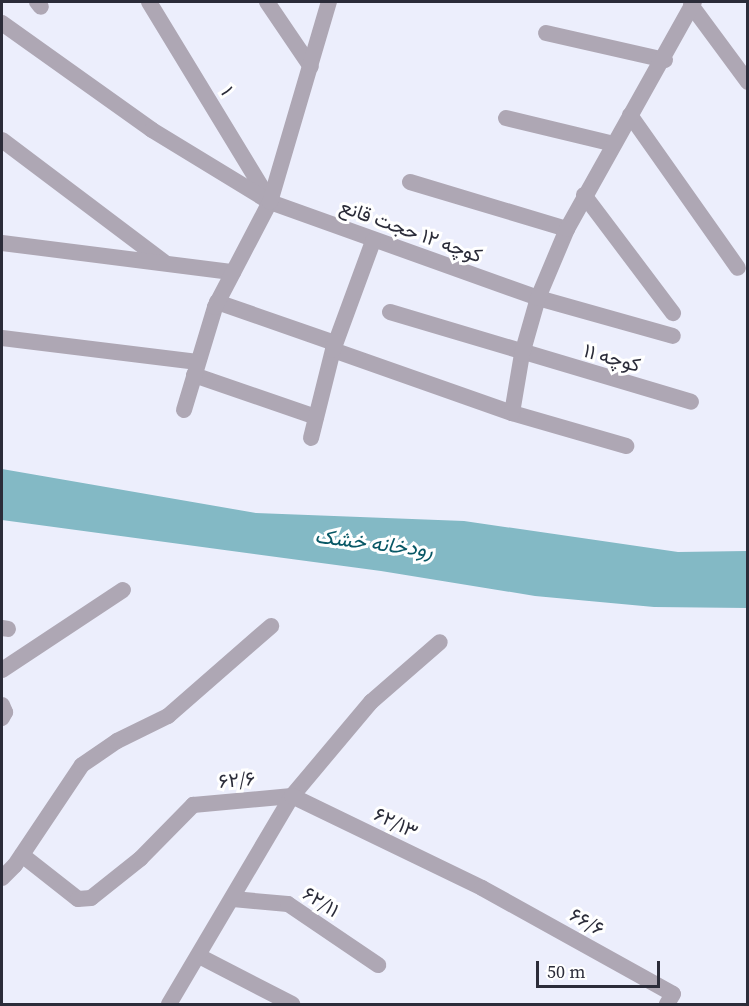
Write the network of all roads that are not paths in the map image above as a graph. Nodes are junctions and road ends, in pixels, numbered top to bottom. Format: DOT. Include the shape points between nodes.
graph roads {
  1 [pos="149,2"];
  2 [pos="267,2"];
  3 [pos="328,2"];
  4 [pos="693,3"];
  5 [pos="2,23"];
  6 [pos="546,33"];
  7 [pos="664,60"];
  8 [pos="311,67"];
  9 [pos="747,82"];
  10 [pos="630,115"];
  11 [pos="506,118"];
  12 [pos="2,140"];
  13 [pos="614,144"];
  14 [pos="410,182"];
  15 [pos="584,195"];
  16 [pos="270,202"];
  17 [pos="567,229"];
  18 [pos="374,241"];
  19 [pos="2,243"];
  20 [pos="167,264"];
  21 [pos="738,268"];
  22 [pos="233,272"];
  23 [pos="538,298"];
  24 [pos="217,302"];
  25 [pos="390,312"];
  26 [pos="673,313"];
  27 [pos="673,336"];
  28 [pos="2,338"];
  29 [pos="334,347"];
  30 [pos="522,354"];
  31 [pos="196,368"];
  32 [pos="691,402"];
  33 [pos="184,410"];
  34 [pos="512,413"];
  35 [pos="316,417"];
  36 [pos="311,438"];
  37 [pos="626,446"];
  38 [pos="123,590"];
  39 [pos="271,626"];
  40 [pos="440,642"];
  41 [pos="2,670"];
  42 [pos="2,705"];
  43 [pos="2,718"];
  44 [pos="292,796"];
  45 [pos="22,855"];
  46 [pos="2,878"];
  47 [pos="482,888"];
  48 [pos="233,899"];
  49 [pos="199,956"];
  50 [pos="378,965"];
  51 [pos="670,999"];
  52 [pos="168,1005"];
  53 [pos="292,1005"];
  1 -- 16 [label="street, ۱"];
  2 -- 8 [label="street"];
  3 -- 8 [label="street"];
  4 -- 7 [label="street"];
  4 -- 9 [label="street"];
  5 -- 16 [label="street, کوچه ۱۲ حجت قانع" via="152,130"];
  6 -- 7 [label="street"];
  7 -- 10 [label="street"];
  8 -- 16 [label="street"];
  10 -- 13 [label="street"];
  10 -- 21 [label="street"];
  11 -- 13 [label="street"];
  12 -- 20 [label="street"];
  13 -- 15 [label="street"];
  14 -- 17 [label="street"];
  15 -- 17 [label="street"];
  15 -- 26 [label="street"];
  16 -- 18 [label="street, کوچه ۱۲ حجت قانع"];
  16 -- 22 [label="street"];
  17 -- 23 [label="street"];
  18 -- 23 [label="street, کوچه ۱۲ حجت قانع"];
  18 -- 29 [label="street"];
  19 -- 20 [label="street"];
  20 -- 22 [label="street"];
  22 -- 24 [label="street"];
  23 -- 27 [label="street, کوچه ۱۲ حجت قانع"];
  23 -- 30 [label="street"];
  24 -- 29 [label="street"];
  24 -- 31 [label="street"];
  25 -- 30 [label="street, کوچه ۱۱"];
  28 -- 31 [label="street"];
  29 -- 34 [label="street"];
  29 -- 35 [label="street"];
  30 -- 32 [label="street, کوچه ۱۱"];
  30 -- 34 [label="street"];
  31 -- 33 [label="street"];
  31 -- 35 [label="street"];
  34 -- 37 [label="street"];
  35 -- 36 [label="street"];
  38 -- 41 [label="street"];
  39 -- 45 [label="street" via="168,716 117,741 82,765"];
  40 -- 44 [label="street" via="371,702"];
  42 -- 43 [label="street"];
  44 -- 45 [label="street, ۶۲/۶" via="193,805 140,859 91,898 78,899"];
  44 -- 47 [label="street, ۶۲/۱۳"];
  44 -- 48 [label="street"];
  45 -- 46 [label="street"];
  47 -- 51 [label="street, ۶۶/۶"];
  48 -- 49 [label="street"];
  48 -- 50 [label="street, ۶۲/۱۱" via="288,904"];
  49 -- 52 [label="street"];
  49 -- 53 [label="street"];
}
